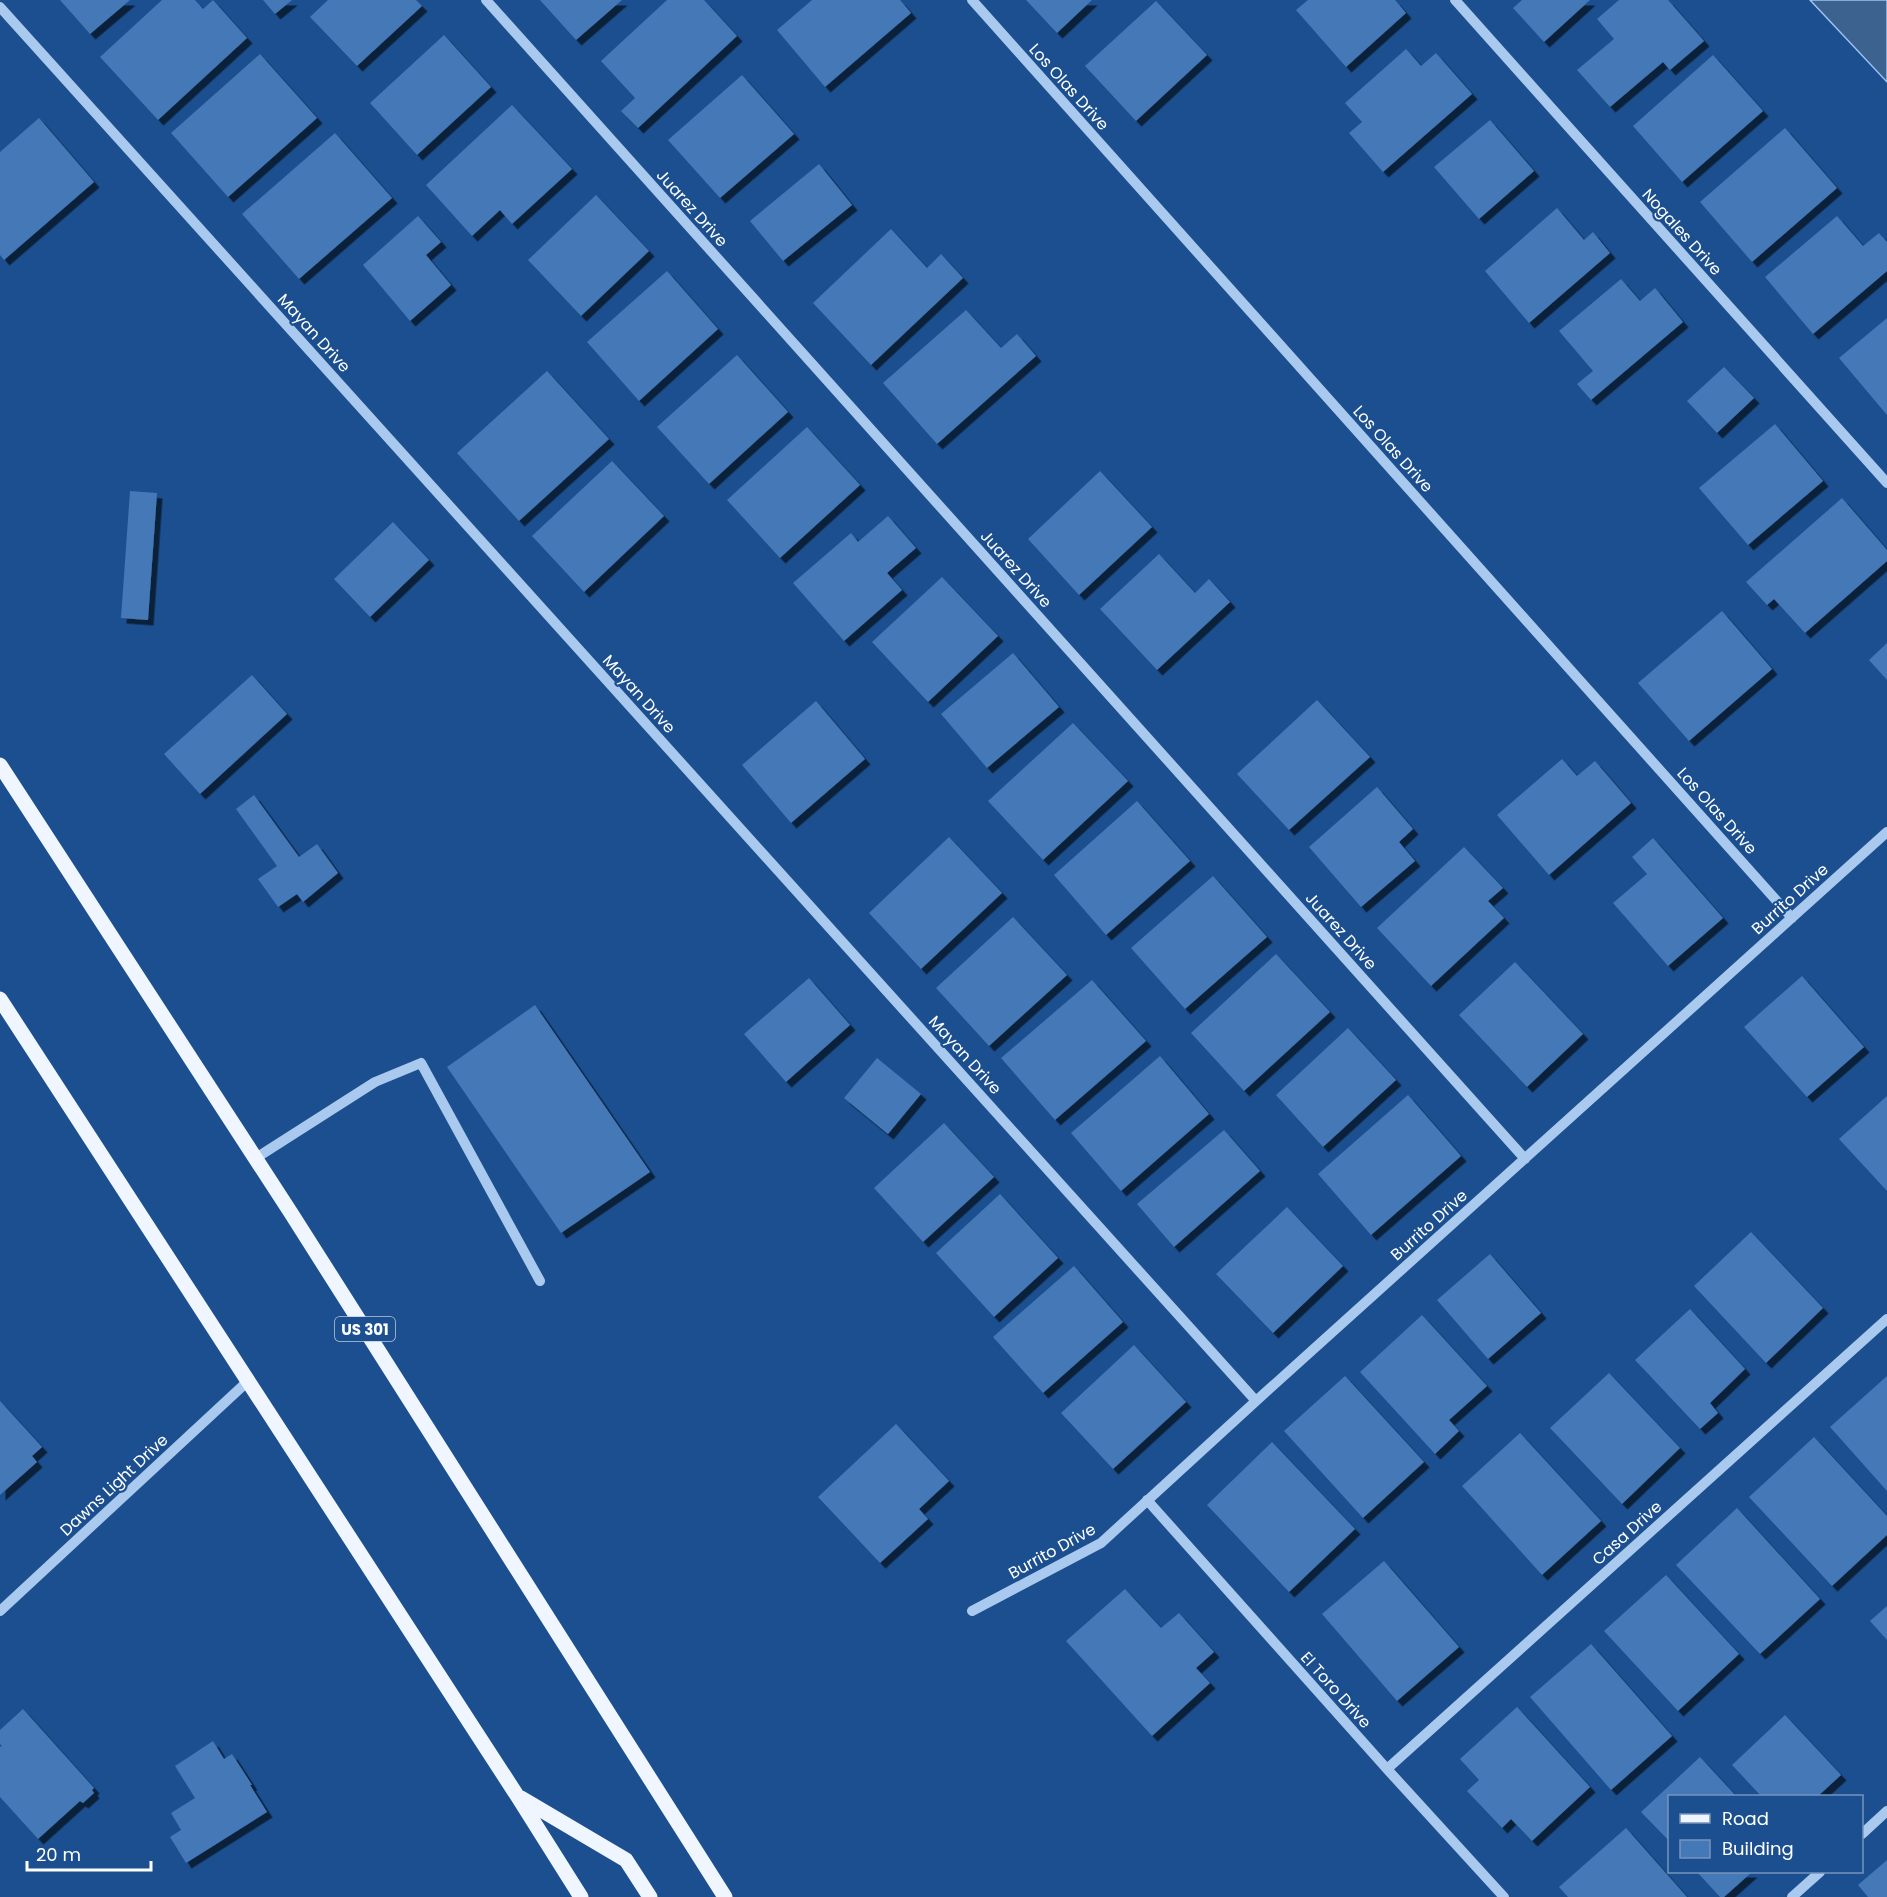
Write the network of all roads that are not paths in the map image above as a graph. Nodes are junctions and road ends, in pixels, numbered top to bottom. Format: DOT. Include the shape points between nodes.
graph roads {
  1 [pos="486,0"];
  2 [pos="972,0"];
  3 [pos="1455,0"];
  4 [pos="0,7"];
  5 [pos="1887,483"];
  6 [pos="0,765"];
  7 [pos="1887,832"];
  8 [pos="1792,918"];
  9 [pos="0,999"];
  10 [pos="256,1158"];
  11 [pos="1525,1159"];
  12 [pos="540,1281"];
  13 [pos="1887,1318"];
  14 [pos="248,1381"];
  15 [pos="1256,1401"];
  16 [pos="1147,1500"];
  17 [pos="0,1611"];
  18 [pos="972,1611"];
  19 [pos="1387,1769"];
  20 [pos="518,1797"];
  21 [pos="1887,1811"];
  22 [pos="1863,1833"];
  23 [pos="1819,1873"];
  24 [pos="581,1897"];
  25 [pos="650,1897"];
  26 [pos="725,1897"];
  27 [pos="1504,1897"];
  28 [pos="1792,1897"];
  1 -- 11 [label="street, Juarez Drive"];
  2 -- 8 [label="street, Los Olas Drive"];
  3 -- 5 [label="street, Nogales Drive"];
  4 -- 15 [label="street, Mayan Drive"];
  6 -- 10 [label="main road, US 301"];
  7 -- 8 [label="street, Burrito Drive"];
  8 -- 11 [label="street, Burrito Drive"];
  9 -- 14 [label="main road"];
  10 -- 12 [label="street" via="375,1083 421,1063"];
  10 -- 26 [label="main road, US 301"];
  11 -- 15 [label="street, Burrito Drive"];
  13 -- 19 [label="street, Casa Drive"];
  14 -- 17 [label="street, Dawns Light Drive"];
  14 -- 20 [label="main road"];
  15 -- 16 [label="street, Burrito Drive"];
  16 -- 18 [label="street, Burrito Drive" via="1101,1543"];
  16 -- 19 [label="street, El Toro Drive"];
  19 -- 27 [label="street, El Toro Drive"];
  20 -- 24 [label="main road"];
  20 -- 25 [label="main road" via="626,1860"];
  21 -- 22 [label="street"];
  23 -- 28 [label="street"];
}
